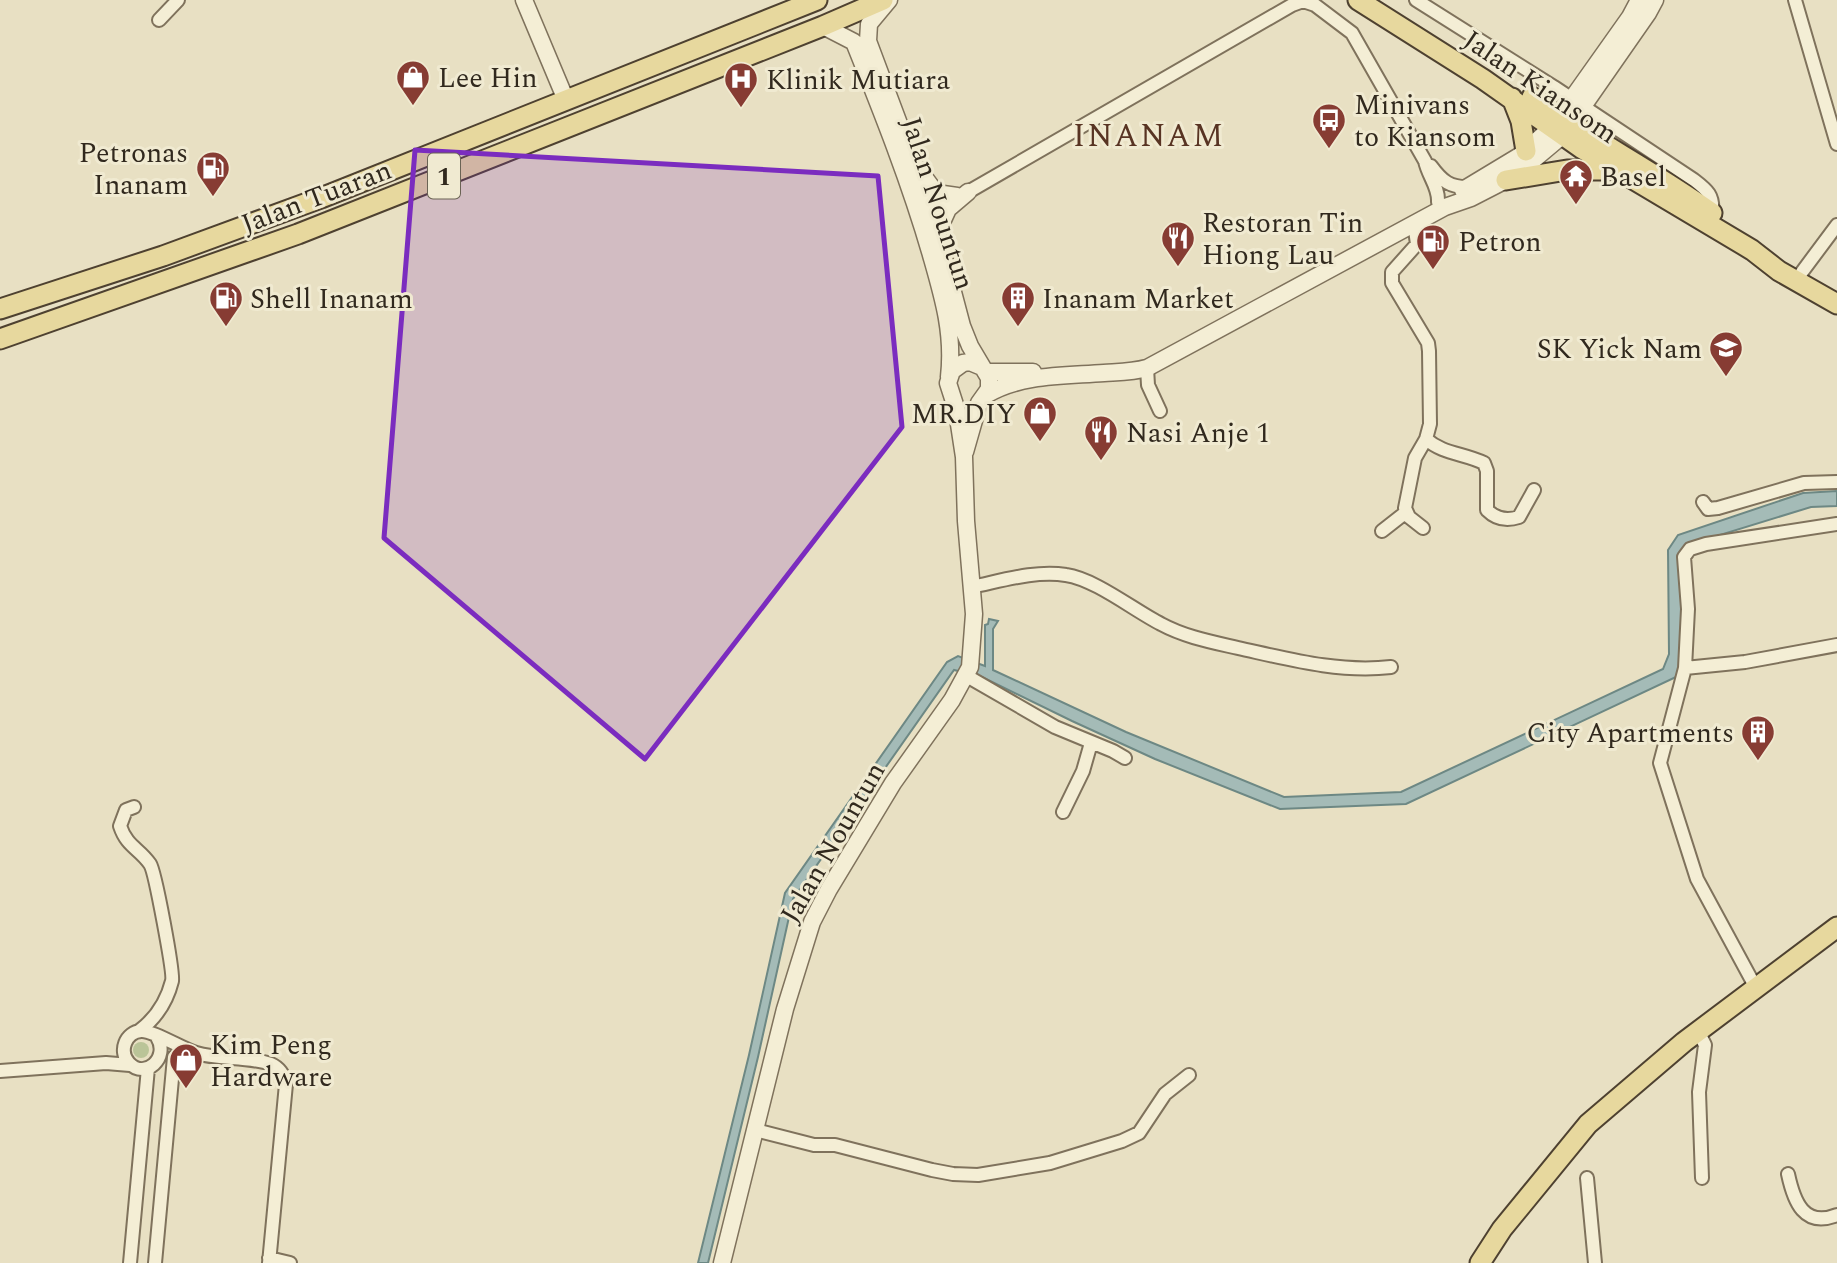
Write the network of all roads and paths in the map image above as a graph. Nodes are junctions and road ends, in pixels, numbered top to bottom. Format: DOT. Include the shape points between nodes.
graph roads {
  1 [pos="178,0"];
  2 [pos="524,0"];
  3 [pos="817,0"];
  4 [pos="883,0"];
  5 [pos="889,0"];
  6 [pos="1358,0"];
  7 [pos="1381,0"];
  8 [pos="1416,0"];
  9 [pos="1639,0"];
  10 [pos="1655,0"];
  11 [pos="1795,0"];
  12 [pos="1298,1"];
  13 [pos="159,19"];
  14 [pos="823,26"];
  15 [pos="1512,98"];
  16 [pos="566,100"];
  17 [pos="1577,103"];
  18 [pos="1561,126"];
  19 [pos="1837,144"];
  20 [pos="1526,151"];
  21 [pos="912,158"];
  22 [pos="1425,161"];
  23 [pos="1617,170"];
  24 [pos="1506,180"];
  25 [pos="1470,187"];
  26 [pos="962,194"];
  27 [pos="1438,202"];
  28 [pos="931,209"];
  29 [pos="1712,213"];
  30 [pos="1411,225"];
  31 [pos="1837,225"];
  32 [pos="938,232"];
  33 [pos="1802,272"];
  34 [pos="1837,292"];
  35 [pos="1837,304"];
  36 [pos="944,305"];
  37 [pos="0,309"];
  38 [pos="0,339"];
  39 [pos="1147,368"];
  40 [pos="985,370"];
  41 [pos="949,377"];
  42 [pos="951,395"];
  43 [pos="985,396"];
  44 [pos="1160,411"];
  45 [pos="1426,439"];
  46 [pos="964,457"];
  47 [pos="1837,482"];
  48 [pos="1534,490"];
  49 [pos="1703,502"];
  50 [pos="1405,513"];
  51 [pos="1837,524"];
  52 [pos="1423,528"];
  53 [pos="1382,531"];
  54 [pos="971,587"];
  55 [pos="1837,646"];
  56 [pos="1391,667"];
  57 [pos="1685,668"];
  58 [pos="966,678"];
  59 [pos="1091,743"];
  60 [pos="1125,758"];
  61 [pos="134,807"];
  62 [pos="1063,812"];
  63 [pos="1837,927"];
  64 [pos="1756,988"];
  65 [pos="1698,1031"];
  66 [pos="134,1034"];
  67 [pos="157,1037"];
  68 [pos="197,1054"];
  69 [pos="174,1057"];
  70 [pos="106,1063"];
  71 [pos="153,1064"];
  72 [pos="130,1065"];
  73 [pos="0,1071"];
  74 [pos="1189,1075"];
  75 [pos="755,1130"];
  76 [pos="1788,1174"];
  77 [pos="1587,1178"];
  78 [pos="1702,1178"];
  79 [pos="1837,1215"];
  80 [pos="269,1260"];
  81 [pos="130,1263"];
  82 [pos="155,1263"];
  83 [pos="290,1263"];
  84 [pos="722,1263"];
  85 [pos="1480,1263"];
  86 [pos="1595,1263"];
  1 -- 13 [label="street"];
  2 -- 16 [label="street"];
  3 -- 16 [label="main road, Jalan Tuaran / 1"];
  4 -- 14 [label="main road, Jalan Tuaran / 1"];
  5 -- 21 [label="street, Jalan Nountun" via="869,24 868,41"];
  6 -- 15 [label="main road, Jalan Kiansom"];
  7 -- 18 [label="main road, Jalan Kiansom" via="1499,74"];
  8 -- 17 [label="street"];
  9 -- 17 [label="street"];
  10 -- 17 [label="street"];
  11 -- 19 [label="street"];
  12 -- 22 [label="street" via="1315,5 1357,39"];
  12 -- 26 [label="street"];
  14 -- 36 [label="street, Jalan Nountun" via="854,42 913,193"];
  14 -- 38 [label="main road, Jalan Tuaran / 1" via="301,233"];
  15 -- 18 [label="main road, Jalan Kiansom"];
  15 -- 20 [label="main road"];
  16 -- 37 [label="main road, Jalan Tuaran / 1" via="268,218"];
  17 -- 18 [label="street"];
  17 -- 29 [label="street" via="1710,192"];
  18 -- 20 [label="street"];
  18 -- 23 [label="main road, Jalan Kiansom"];
  18 -- 24 [label="street" via="1532,161"];
  18 -- 29 [label="main road, Jalan Kiansom" via="1646,168"];
  20 -- 25 [label="street"];
  21 -- 26 [label="street" via="936,193"];
  21 -- 28 [label="street, Jalan Nountun"];
  22 -- 25 [label="street" via="1446,183"];
  22 -- 27 [label="street"];
  23 -- 24 [label="main road" via="1567,170"];
  23 -- 35 [label="main road, Jalan Kiansom"];
  24 -- 30 [label="street"];
  25 -- 27 [label="street"];
  26 -- 28 [label="street"];
  26 -- 32 [label="street" via="948,209"];
  27 -- 40 [label="street" via="1145,363 1049,372"];
  28 -- 32 [label="street, Jalan Nountun"];
  28 -- 36 [label="street"];
  29 -- 33 [label="main road, Jalan Kiansom"];
  30 -- 39 [label="street"];
  30 -- 45 [label="street" via="1417,244 1390,276 1428,343 1430,424"];
  31 -- 33 [label="street"];
  32 -- 40 [label="street, Jalan Nountun" via="962,326"];
  33 -- 34 [label="main road, Jalan Kiansom"];
  36 -- 41 [label="street, Jalan Nountun" via="951,340"];
  39 -- 43 [label="street" via="1049,376 999,387"];
  39 -- 44 [label="street" via="1148,385"];
  40 -- 41 [label="street" via="963,363"];
  40 -- 43 [label="street, Jalan Nountun" via="990,383"];
  41 -- 42 [label="street, Jalan Nountun"];
  42 -- 43 [label="street" via="967,404"];
  42 -- 46 [label="street, Jalan Nountun"];
  43 -- 46 [label="street, Jalan Nountun"];
  45 -- 48 [label="street" via="1437,449 1484,463 1487,510 1492,515 1510,521 1519,517"];
  45 -- 50 [label="street" via="1415,457"];
  46 -- 54 [label="street, Jalan Nountun"];
  47 -- 49 [label="street" via="1804,483 1718,508 1708,509"];
  50 -- 52 [label="street"];
  50 -- 53 [label="street"];
  51 -- 57 [label="street" via="1690,549 1684,557 1688,609"];
  54 -- 56 [label="street" via="1041,574 1069,575 1187,636 1301,663 1366,670"];
  54 -- 58 [label="street, Jalan Nountun" via="972,656"];
  55 -- 57 [label="street"];
  57 -- 64 [label="street" via="1660,763 1697,879"];
  58 -- 59 [label="street"];
  58 -- 75 [label="street, Jalan Nountun" via="893,783 812,922"];
  59 -- 60 [label="street"];
  59 -- 62 [label="street"];
  61 -- 66 [label="street" via="126,810 120,827 124,840 151,865 162,903 173,979 162,1005"];
  63 -- 64 [label="main road"];
  64 -- 65 [label="main road"];
  65 -- 78 [label="street" via="1705,1045 1699,1092"];
  65 -- 85 [label="main road" via="1588,1124"];
  66 -- 67 [label="street"];
  66 -- 70 [label="street"];
  66 -- 72 [label="street" via="123,1048"];
  67 -- 68 [label="street"];
  67 -- 71 [label="street" via="162,1048"];
  68 -- 69 [label="street"];
  68 -- 80 [label="street" via="272,1064 283,1073 286,1084"];
  69 -- 71 [label="street"];
  69 -- 82 [label="street"];
  70 -- 72 [label="street"];
  70 -- 73 [label="street"];
  71 -- 72 [label="street" via="142,1069"];
  71 -- 81 [label="street"];
  74 -- 75 [label="street" via="1165,1094 1139,1133 1050,1163 990,1174 953,1174"];
  75 -- 84 [label="street, Jalan Nountun"];
  76 -- 79 [label="street" via="1805,1213 1825,1220"];
  77 -- 86 [label="street"];
  80 -- 83 [label="street"];
}
